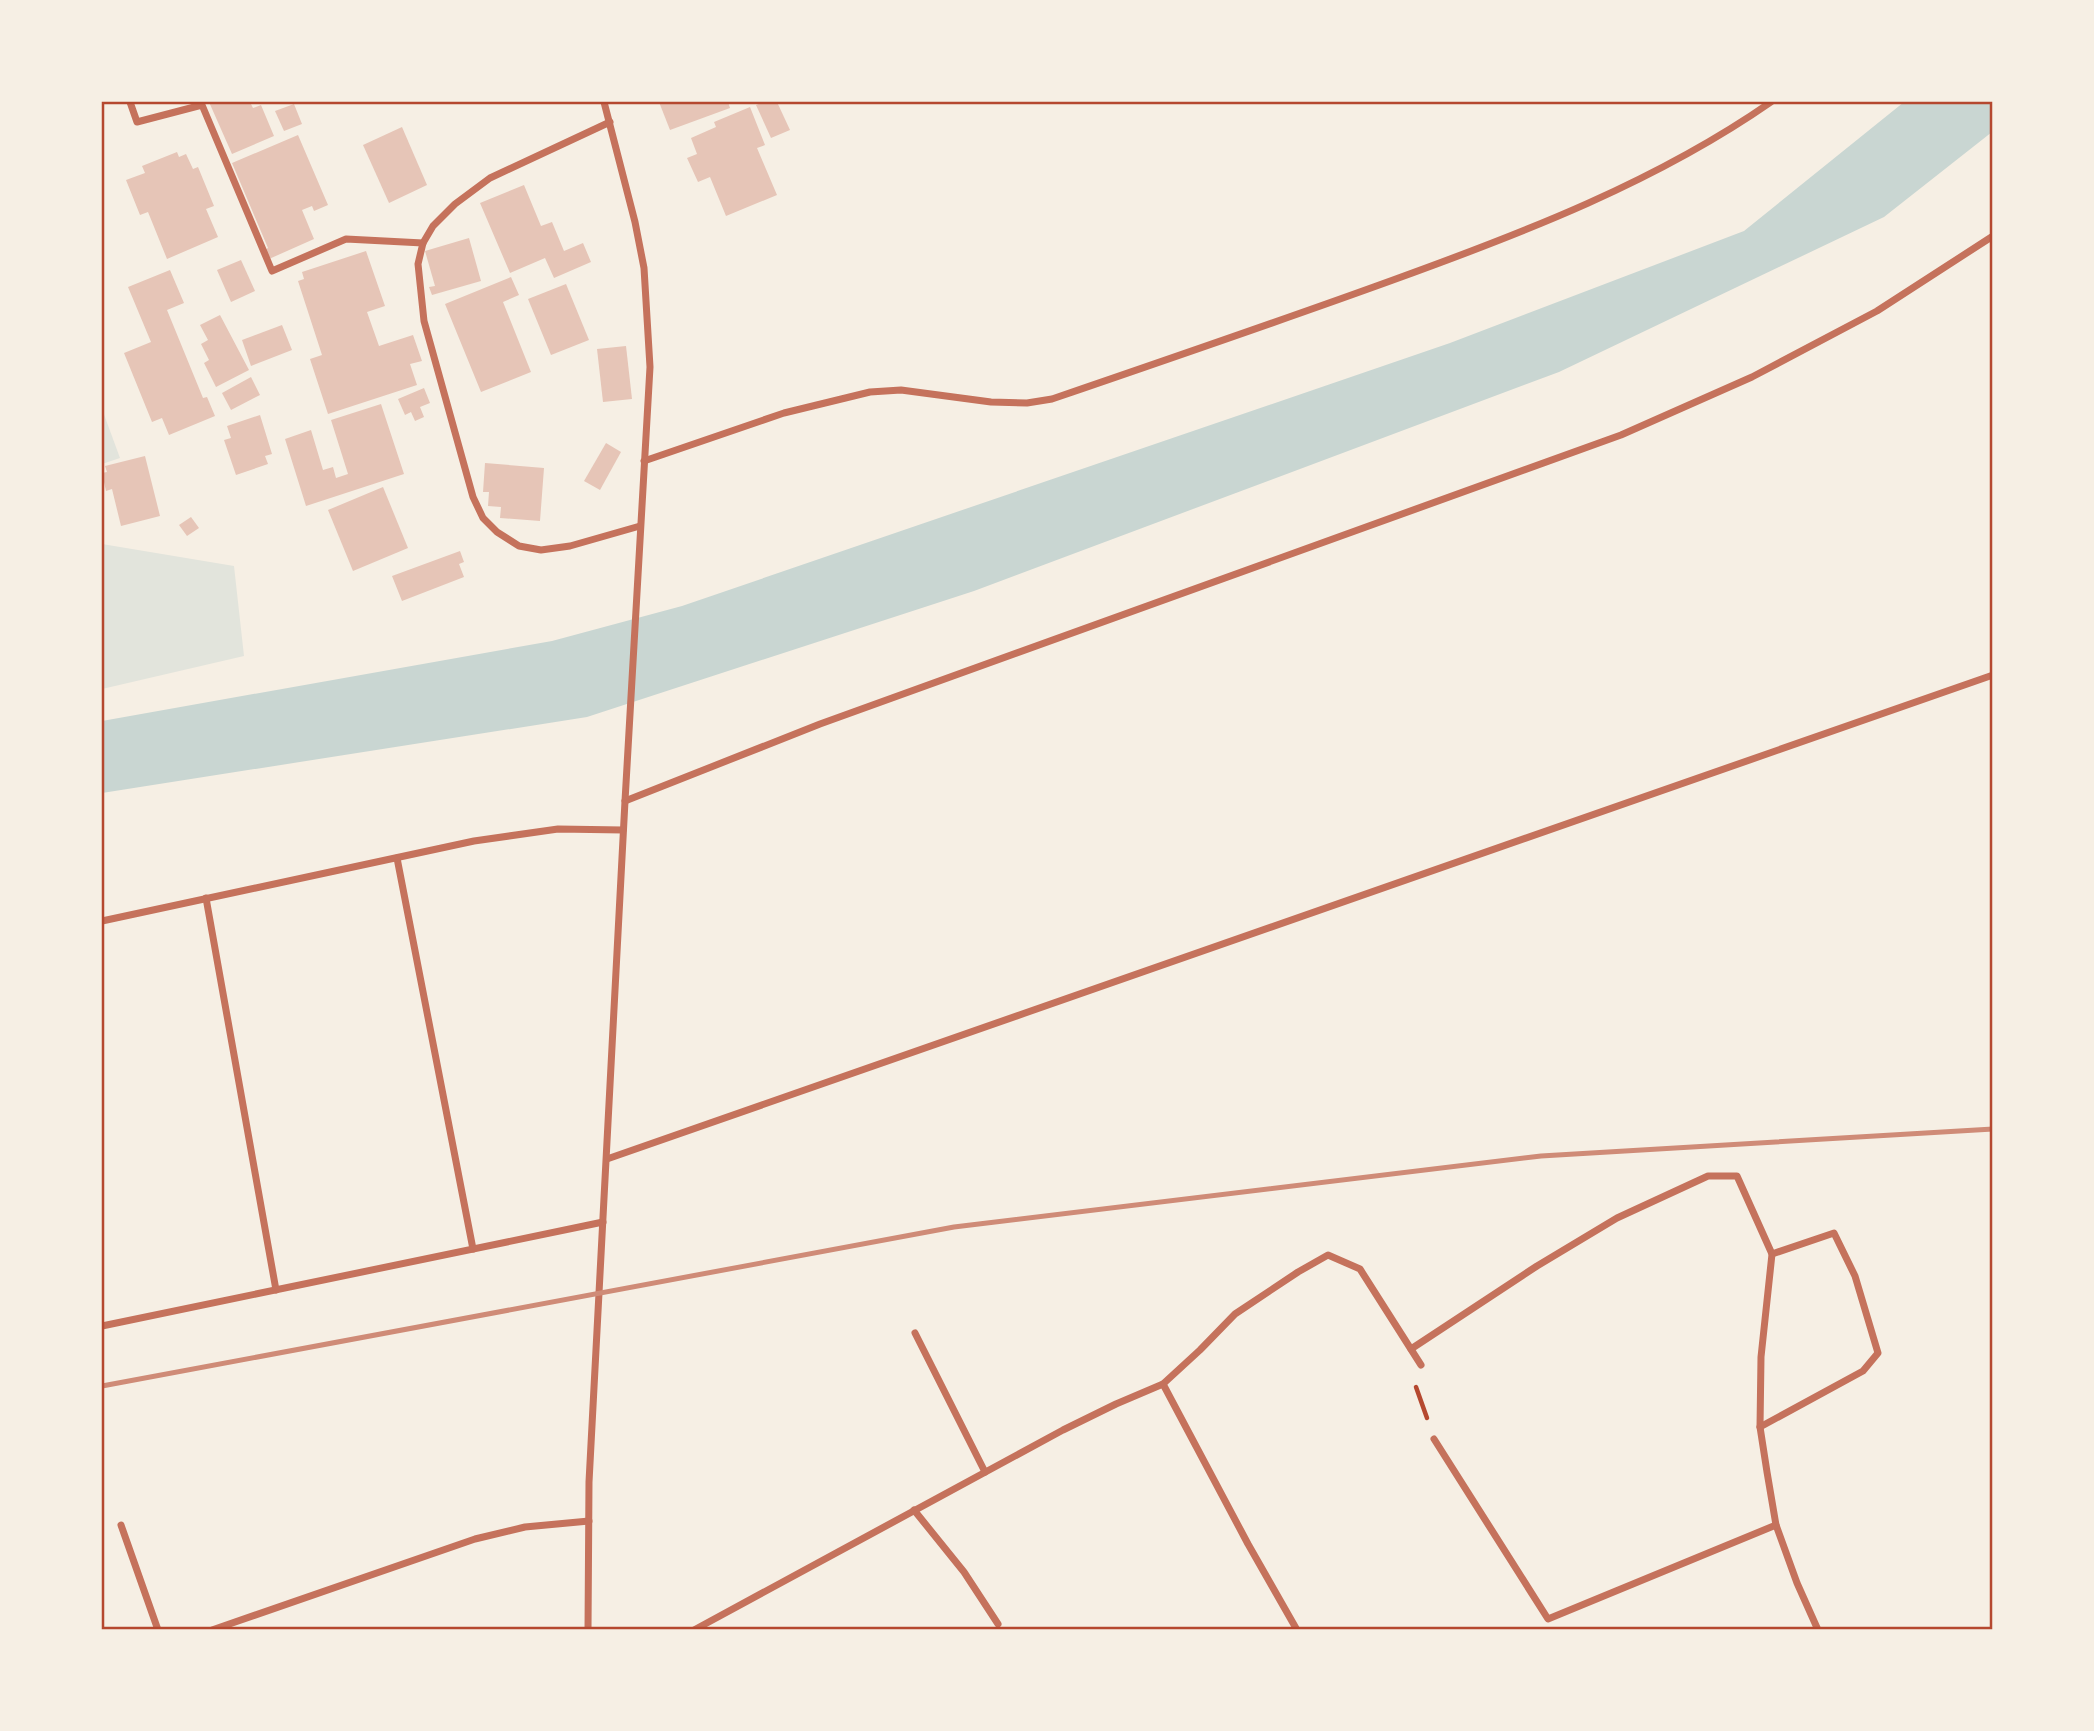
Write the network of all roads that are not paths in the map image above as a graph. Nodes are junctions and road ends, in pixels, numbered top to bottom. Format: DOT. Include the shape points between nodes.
graph roads {
  1 [pos="130,102"];
  2 [pos="604,102"];
  3 [pos="1771,102"];
  4 [pos="610,122"];
  5 [pos="1993,236"];
  6 [pos="423,243"];
  7 [pos="644,461"];
  8 [pos="640,526"];
  9 [pos="1993,675"];
  10 [pos="625,801"];
  11 [pos="624,830"];
  12 [pos="397,858"];
  13 [pos="206,898"];
  14 [pos="102,921"];
  15 [pos="607,1159"];
  16 [pos="603,1222"];
  17 [pos="473,1249"];
  18 [pos="1772,1254"];
  19 [pos="276,1290"];
  20 [pos="102,1326"];
  21 [pos="915,1333"];
  22 [pos="1410,1349"];
  23 [pos="1421,1365"];
  24 [pos="1163,1384"];
  25 [pos="1760,1427"];
  26 [pos="1434,1438"];
  27 [pos="985,1472"];
  28 [pos="914,1510"];
  29 [pos="589,1521"];
  30 [pos="121,1525"];
  31 [pos="1776,1525"];
  32 [pos="998,1624"];
  33 [pos="158,1629"];
  34 [pos="212,1629"];
  35 [pos="588,1629"];
  36 [pos="694,1629"];
  37 [pos="1297,1629"];
  38 [pos="1818,1629"];
  1 -- 6 [label="street" via="137,122 202,105 272,271 346,239"];
  2 -- 4 [label="street"];
  3 -- 7 [label="street" via="1655,170 1550,220 1052,399 991,402 901,390 870,392 784,414"];
  4 -- 6 [label="street" via="490,178 455,204"];
  4 -- 7 [label="street" via="644,268 650,367"];
  5 -- 10 [label="street" via="1865,317 1752,377 1621,435 820,724"];
  6 -- 8 [label="street" via="418,264 425,321 473,497 483,518 519,546 541,550"];
  7 -- 8 [label="street"];
  8 -- 10 [label="street"];
  9 -- 15 [label="street"];
  10 -- 11 [label="street"];
  11 -- 12 [label="street" via="558,829"];
  11 -- 15 [label="street"];
  12 -- 13 [label="street"];
  12 -- 17 [label="street"];
  13 -- 14 [label="street"];
  13 -- 19 [label="street"];
  15 -- 16 [label="street"];
  16 -- 17 [label="street"];
  16 -- 29 [label="street"];
  17 -- 19 [label="street"];
  18 -- 22 [label="street" via="1737,1176 1708,1176 1617,1218"];
  18 -- 25 [label="street" via="1761,1357"];
  18 -- 25 [label="street" via="1835,1233 1855,1276 1878,1353 1863,1371"];
  19 -- 20 [label="street"];
  21 -- 27 [label="street"];
  22 -- 23 [label="street"];
  22 -- 24 [label="street" via="1360,1269 1328,1255 1236,1314"];
  24 -- 27 [label="street"];
  24 -- 37 [label="street"];
  25 -- 31 [label="street"];
  26 -- 31 [label="street" via="1548,1619"];
  27 -- 28 [label="street"];
  28 -- 32 [label="street"];
  28 -- 36 [label="street"];
  29 -- 34 [label="street" via="525,1527 475,1539"];
  29 -- 35 [label="street"];
  30 -- 33 [label="street"];
  31 -- 38 [label="street"];
}
